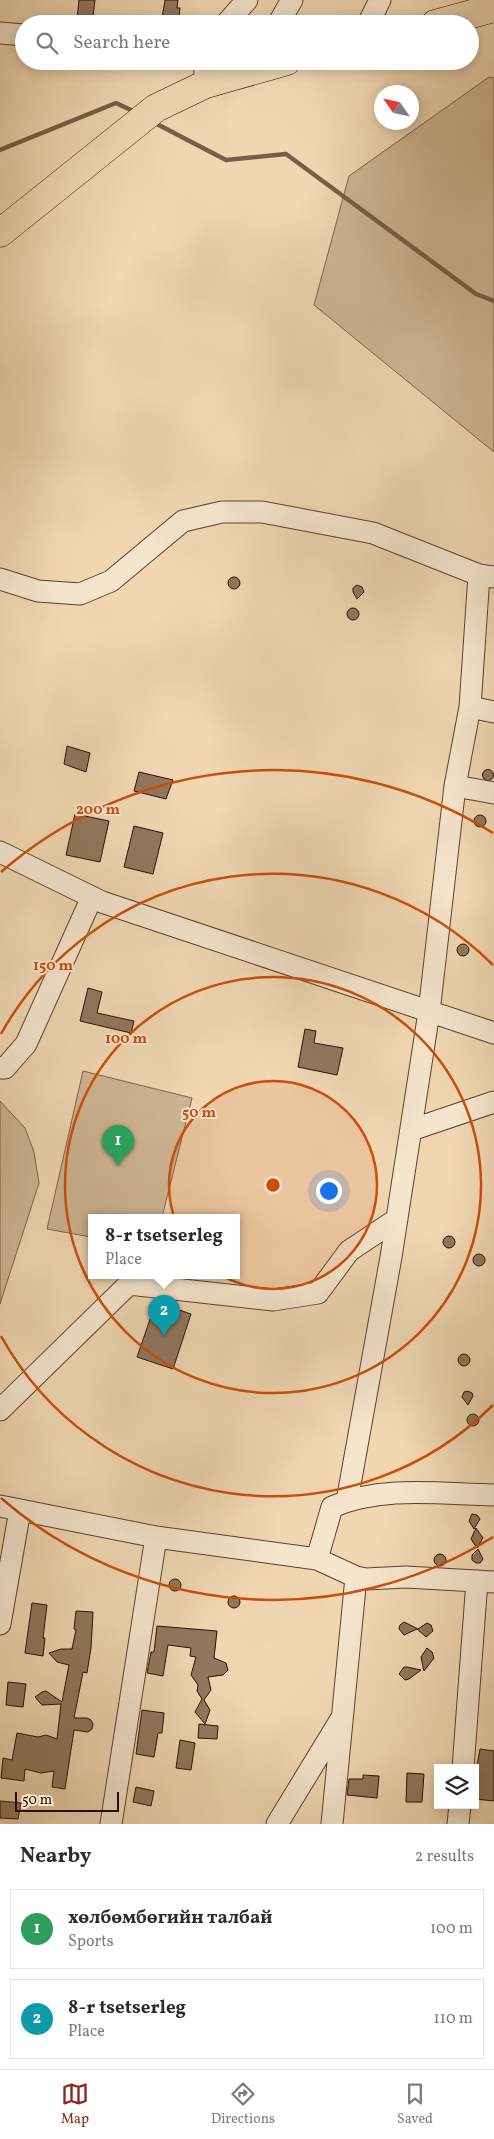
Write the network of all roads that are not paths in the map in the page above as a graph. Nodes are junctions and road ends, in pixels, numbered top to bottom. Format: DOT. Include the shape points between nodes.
graph roads {
  1 [pos="247,0"];
  2 [pos="292,0"];
  3 [pos="380,0"];
  4 [pos="494,8"];
  5 [pos="234,15"];
  6 [pos="283,15"];
  7 [pos="372,15"];
  8 [pos="468,15"];
  9 [pos="0,33"];
  10 [pos="15,34"];
  11 [pos="221,70"];
  12 [pos="205,72"];
  13 [pos="0,233"];
  14 [pos="486,576"];
  15 [pos="0,579"];
  16 [pos="470,707"];
  17 [pos="494,712"];
  18 [pos="455,786"];
  19 [pos="494,792"];
  20 [pos="0,852"];
  21 [pos="92,898"];
  22 [pos="429,1012"];
  23 [pos="494,1033"];
  24 [pos="0,1068"];
  25 [pos="494,1102"];
  26 [pos="411,1130"];
  27 [pos="397,1219"];
  28 [pos="0,1410"];
  29 [pos="494,1495"];
  30 [pos="347,1501"];
  31 [pos="10,1508"];
  32 [pos="156,1537"];
  33 [pos="317,1559"];
  34 [pos="356,1577"];
  35 [pos="485,1581"];
  36 [pos="0,1624"];
  37 [pos="344,1714"];
  38 [pos="463,1764"];
  39 [pos="460,1809"];
  40 [pos="110,1824"];
  41 [pos="277,1824"];
  42 [pos="332,1824"];
  43 [pos="458,1824"];
  1 -- 5 [label="street"];
  2 -- 6 [label="street"];
  3 -- 7 [label="street"];
  4 -- 8 [label="highway"];
  9 -- 10 [label="street"];
  11 -- 12 [label="highway"];
  12 -- 13 [label="highway" via="127,129"];
  14 -- 15 [label="street" via="373,533 262,512 222,512 183,520 111,581 80,594 38,591"];
  14 -- 16 [label="street"];
  16 -- 17 [label="street"];
  16 -- 18 [label="street"];
  18 -- 19 [label="street"];
  18 -- 22 [label="street"];
  20 -- 21 [label="street"];
  21 -- 22 [label="street"];
  21 -- 24 [label="street" via="26,1044 5,1068"];
  22 -- 23 [label="street"];
  22 -- 26 [label="street"];
  25 -- 26 [label="street"];
  26 -- 27 [label="street"];
  27 -- 28 [label="street" via="348,1251 318,1293 273,1300 129,1284"];
  27 -- 30 [label="street"];
  29 -- 30 [label="street" via="385,1493"];
  30 -- 33 [label="street" via="332,1507"];
  31 -- 32 [label="street"];
  31 -- 36 [label="street"];
  32 -- 33 [label="street"];
  32 -- 40 [label="street"];
  33 -- 34 [label="street"];
  34 -- 35 [label="street"];
  34 -- 37 [label="street"];
  35 -- 38 [label="street"];
  37 -- 41 [label="street"];
  37 -- 42 [label="street"];
  39 -- 43 [label="street"];
}
